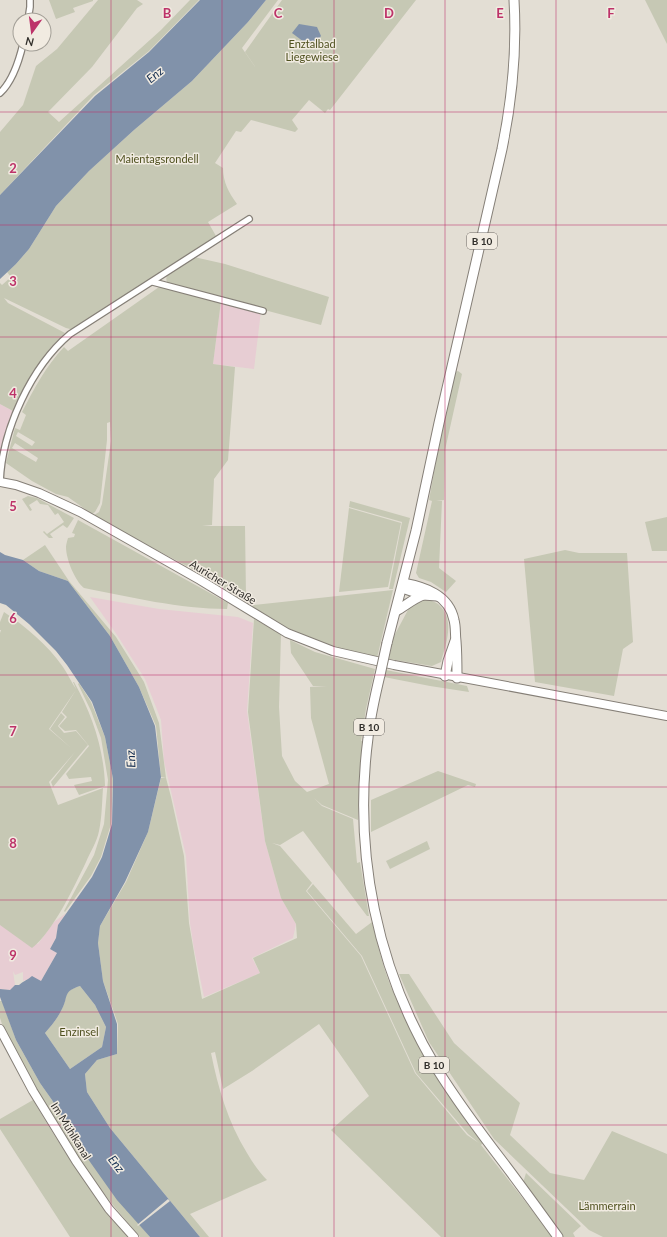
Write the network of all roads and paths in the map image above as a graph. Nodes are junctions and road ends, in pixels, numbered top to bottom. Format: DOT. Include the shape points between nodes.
graph roads {
  1 [pos="30,0"];
  2 [pos="514,0"];
  3 [pos="29,12"];
  4 [pos="21,52"];
  5 [pos="0,93"];
  6 [pos="249,219"];
  7 [pos="153,282"];
  8 [pos="263,310"];
  9 [pos="0,482"];
  10 [pos="403,585"];
  11 [pos="423,595"];
  12 [pos="440,596"];
  13 [pos="396,611"];
  14 [pos="455,640"];
  15 [pos="445,676"];
  16 [pos="457,678"];
  17 [pos="667,716"];
  18 [pos="0,1029"];
  19 [pos="134,1237"];
  20 [pos="558,1237"];
  1 -- 3 [label="street"];
  2 -- 10 [label="main road, B 10" via="513,73 506,132"];
  4 -- 5 [label="street" via="14,72"];
  6 -- 7 [label="street"];
  7 -- 8 [label="street"];
  7 -- 9 [label="street" via="70,334 44,361 12,422 1,466"];
  9 -- 15 [label="street, Auricher Straße" via="39,493 80,512 287,633 333,651"];
  10 -- 11 [label="main road"];
  10 -- 12 [label="main road" via="424,588"];
  10 -- 13 [label="main road, B 10"];
  11 -- 12 [label="main road"];
  11 -- 13 [label="main road" via="413,598"];
  12 -- 14 [label="main road" via="449,606 454,618"];
  13 -- 20 [label="main road, B 10, bridge" via="370,721 364,780 364,828 370,887 378,929 398,990 437,1069"];
  14 -- 15 [label="main road"];
  14 -- 16 [label="main road"];
  15 -- 16 [label="street, Auricher Straße"];
  16 -- 17 [label="street, Auricher Straße"];
  18 -- 19 [label="street, Im Mühlkanal" via="72,1156 109,1209"];
}
